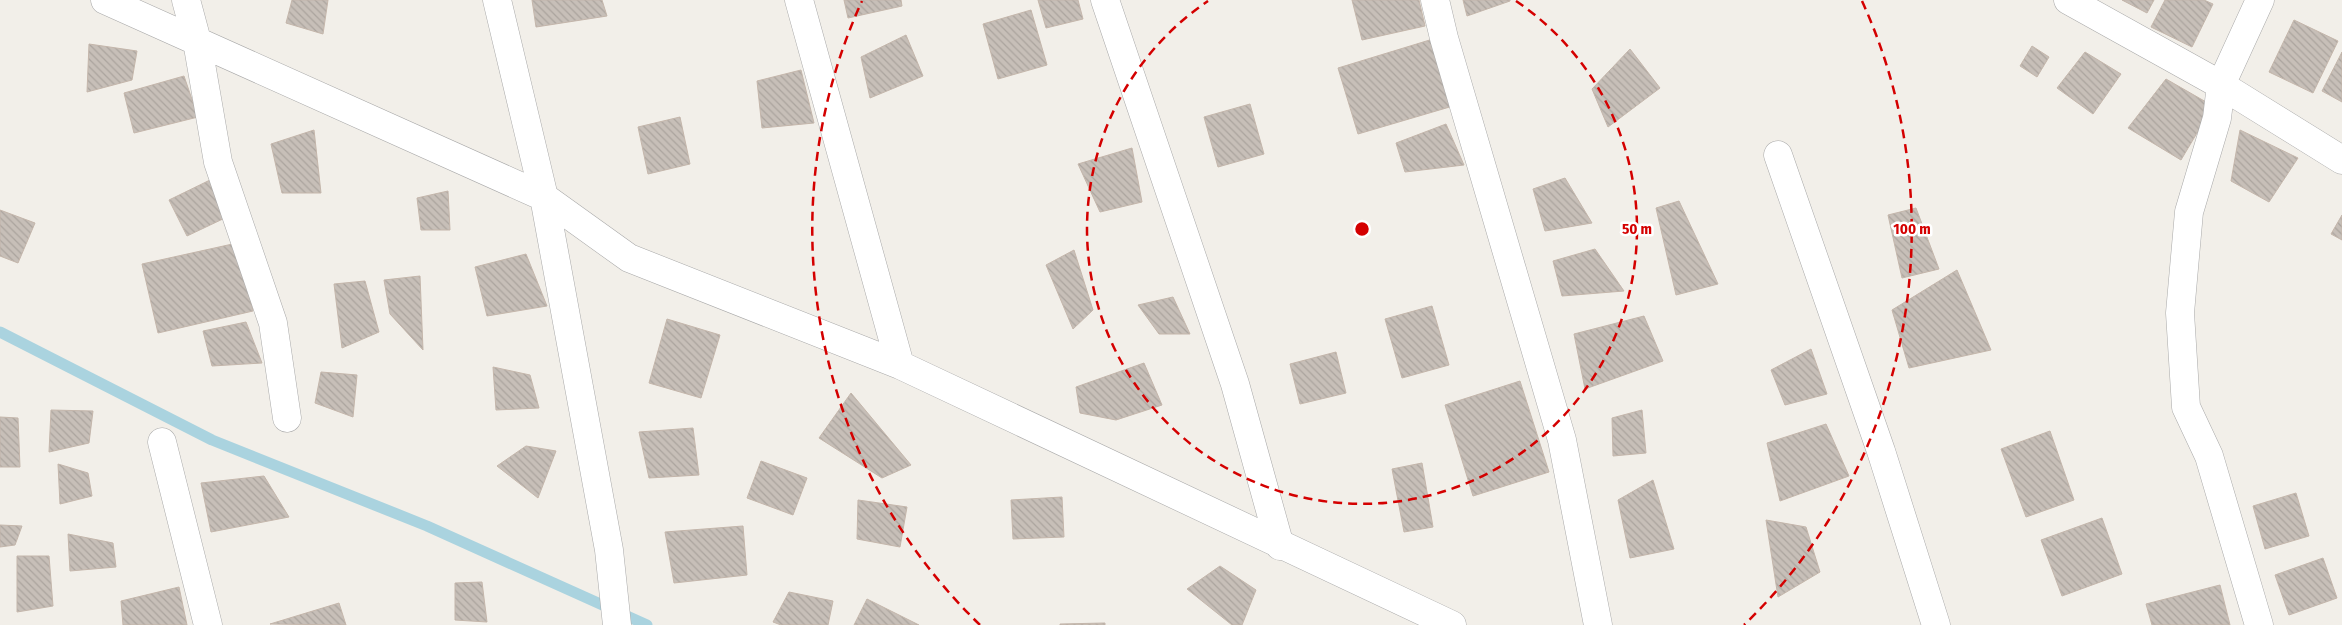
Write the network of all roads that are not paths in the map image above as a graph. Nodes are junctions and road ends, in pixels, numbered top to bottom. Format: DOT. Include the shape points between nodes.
graph roads {
  1 [pos="105,0"];
  2 [pos="186,0"];
  3 [pos="497,0"];
  4 [pos="799,0"];
  5 [pos="1105,0"];
  6 [pos="1435,0"];
  7 [pos="2068,0"];
  8 [pos="2260,0"];
  9 [pos="197,41"];
  10 [pos="2221,85"];
  11 [pos="1778,155"];
  12 [pos="2342,160"];
  13 [pos="544,197"];
  14 [pos="900,365"];
  15 [pos="287,418"];
  16 [pos="162,442"];
  17 [pos="1280,546"];
  18 [pos="208,625"];
  19 [pos="617,625"];
  20 [pos="1452,625"];
  21 [pos="1598,625"];
  22 [pos="1936,625"];
  23 [pos="2259,625"];
  1 -- 9 [label="street"];
  2 -- 9 [label="street"];
  3 -- 13 [label="street"];
  4 -- 14 [label="street"];
  5 -- 17 [label="street" via="1235,384"];
  6 -- 21 [label="street" via="1562,440"];
  7 -- 10 [label="street"];
  8 -- 10 [label="street"];
  9 -- 13 [label="street"];
  9 -- 15 [label="street" via="218,162 273,323"];
  10 -- 12 [label="street"];
  10 -- 23 [label="street" via="2217,118 2189,212 2180,313 2186,406 2210,456"];
  11 -- 22 [label="street" via="1881,451"];
  13 -- 14 [label="street" via="629,258"];
  13 -- 19 [label="street" via="608,550"];
  14 -- 17 [label="street"];
  16 -- 18 [label="street"];
  17 -- 20 [label="street"];
}
